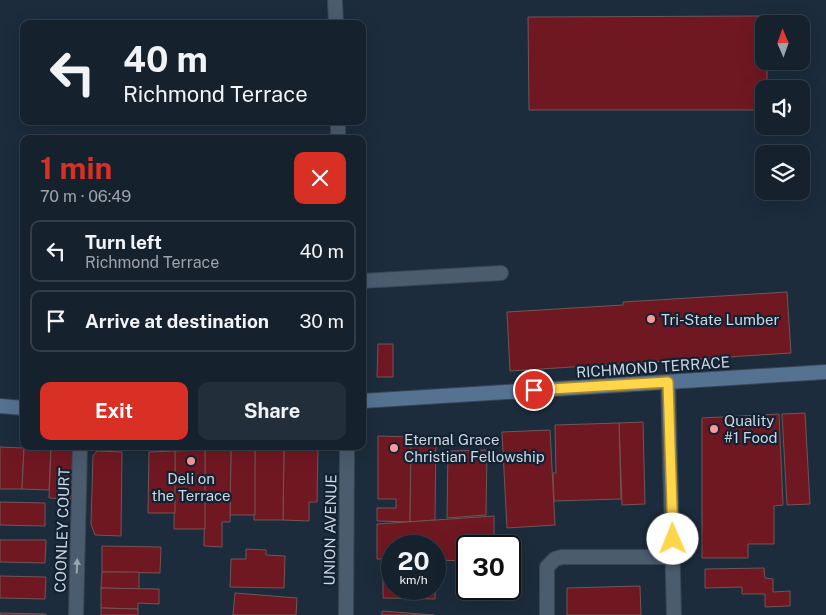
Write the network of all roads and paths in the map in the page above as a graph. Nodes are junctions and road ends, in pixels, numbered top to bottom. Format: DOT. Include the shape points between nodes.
graph roads {
  1 [pos="335,2"];
  2 [pos="336,20"];
  3 [pos="501,273"];
  4 [pos="366,281"];
  5 [pos="826,372"];
  6 [pos="668,382"];
  7 [pos="366,401"];
  8 [pos="0,406"];
  9 [pos="20,408"];
  10 [pos="80,450"];
  11 [pos="348,450"];
  12 [pos="673,557"];
  13 [pos="76,615"];
  14 [pos="346,615"];
  15 [pos="547,615"];
  16 [pos="674,615"];
  1 -- 2 [label="street"];
  3 -- 4 [label="street"];
  5 -- 6 [label="main road, RICHMOND TERRACE"];
  6 -- 7 [label="main road, RICHMOND TERRACE"];
  6 -- 12 [label="street"];
  8 -- 9 [label="main road"];
  13 -- 10 [label="street, COONLEY COURT, one-way"];
  11 -- 14 [label="street, UNION AVENUE"];
  12 -- 15 [label="street" via="555,559 547,567"];
  12 -- 16 [label="street"];
}
